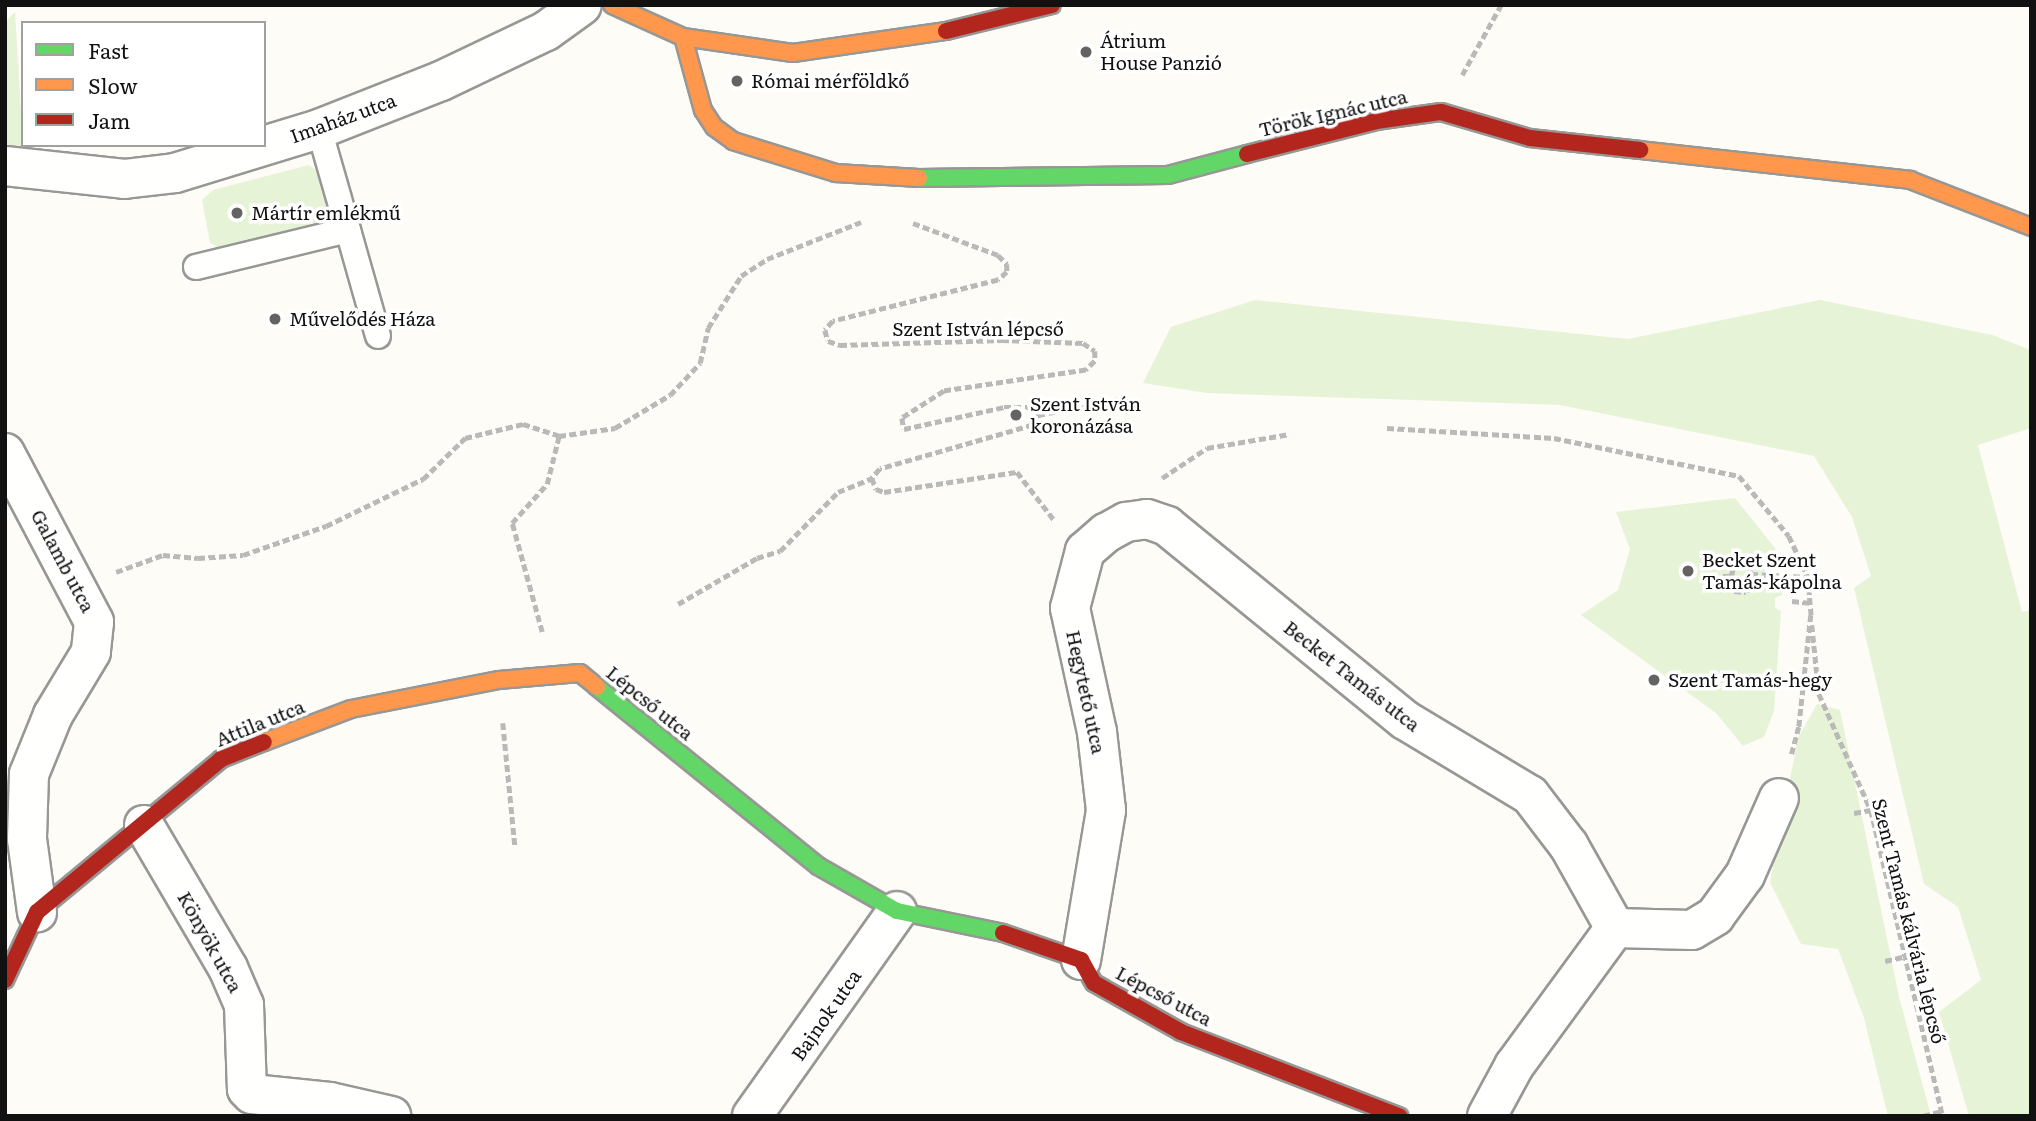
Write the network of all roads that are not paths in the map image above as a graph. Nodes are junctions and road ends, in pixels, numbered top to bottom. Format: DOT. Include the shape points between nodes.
graph roads {
  1 [pos="582,5"];
  2 [pos="612,5"];
  3 [pos="1052,5"];
  4 [pos="683,37"];
  5 [pos="319,129"];
  6 [pos="266,145"];
  7 [pos="260,147"];
  8 [pos="5,166"];
  9 [pos="2031,227"];
  10 [pos="348,230"];
  11 [pos="196,267"];
  12 [pos="378,336"];
  13 [pos="5,453"];
  14 [pos="1074,542"];
  15 [pos="580,673"];
  16 [pos="1779,798"];
  17 [pos="144,825"];
  18 [pos="897,911"];
  19 [pos="37,912"];
  20 [pos="1615,928"];
  21 [pos="1081,960"];
  22 [pos="5,980"];
  23 [pos="391,1116"];
  24 [pos="752,1116"];
  25 [pos="1399,1116"];
  26 [pos="1487,1116"];
  1 -- 5 [label="street, Imaház utca" via="546,31 441,81"];
  2 -- 4 [label="street"];
  3 -- 4 [label="street" via="947,31 793,52"];
  4 -- 9 [label="street, Török Ignác utca" via="703,110 714,127 733,141 836,173 885,178 1168,175 1376,121 1441,112 1530,138 1910,180"];
  5 -- 6 [label="street, Imaház utca"];
  5 -- 10 [label="lane"];
  7 -- 8 [label="street, Imaház utca" via="175,173 124,179"];
  10 -- 11 [label="lane"];
  10 -- 12 [label="lane"];
  13 -- 19 [label="street, Galamb utca" via="94,622 91,652 53,715 29,774 27,839"];
  14 -- 20 [label="street, Becket Tamás utca" via="1126,522 1147,519 1167,526 1405,720 1530,795 1569,846"];
  14 -- 21 [label="street, Hegytető utca" via="1070,608 1097,732 1106,810"];
  15 -- 17 [label="street, Attila utca" via="499,680 351,709 221,759"];
  15 -- 18 [label="street, Lépcső utca" via="818,866"];
  16 -- 20 [label="street" via="1745,875 1715,916 1692,930"];
  17 -- 19 [label="street, Attila utca"];
  17 -- 23 [label="street, Könyök utca" via="228,968 244,1005 247,1089 251,1094 330,1102"];
  18 -- 21 [label="street, Lépcső utca" via="988,928"];
  18 -- 24 [label="street, Bajnok utca"];
  19 -- 22 [label="street, Attila utca"];
  20 -- 26 [label="street" via="1514,1066"];
  21 -- 25 [label="street, Lépcső utca" via="1094,983 1181,1032"];
}
